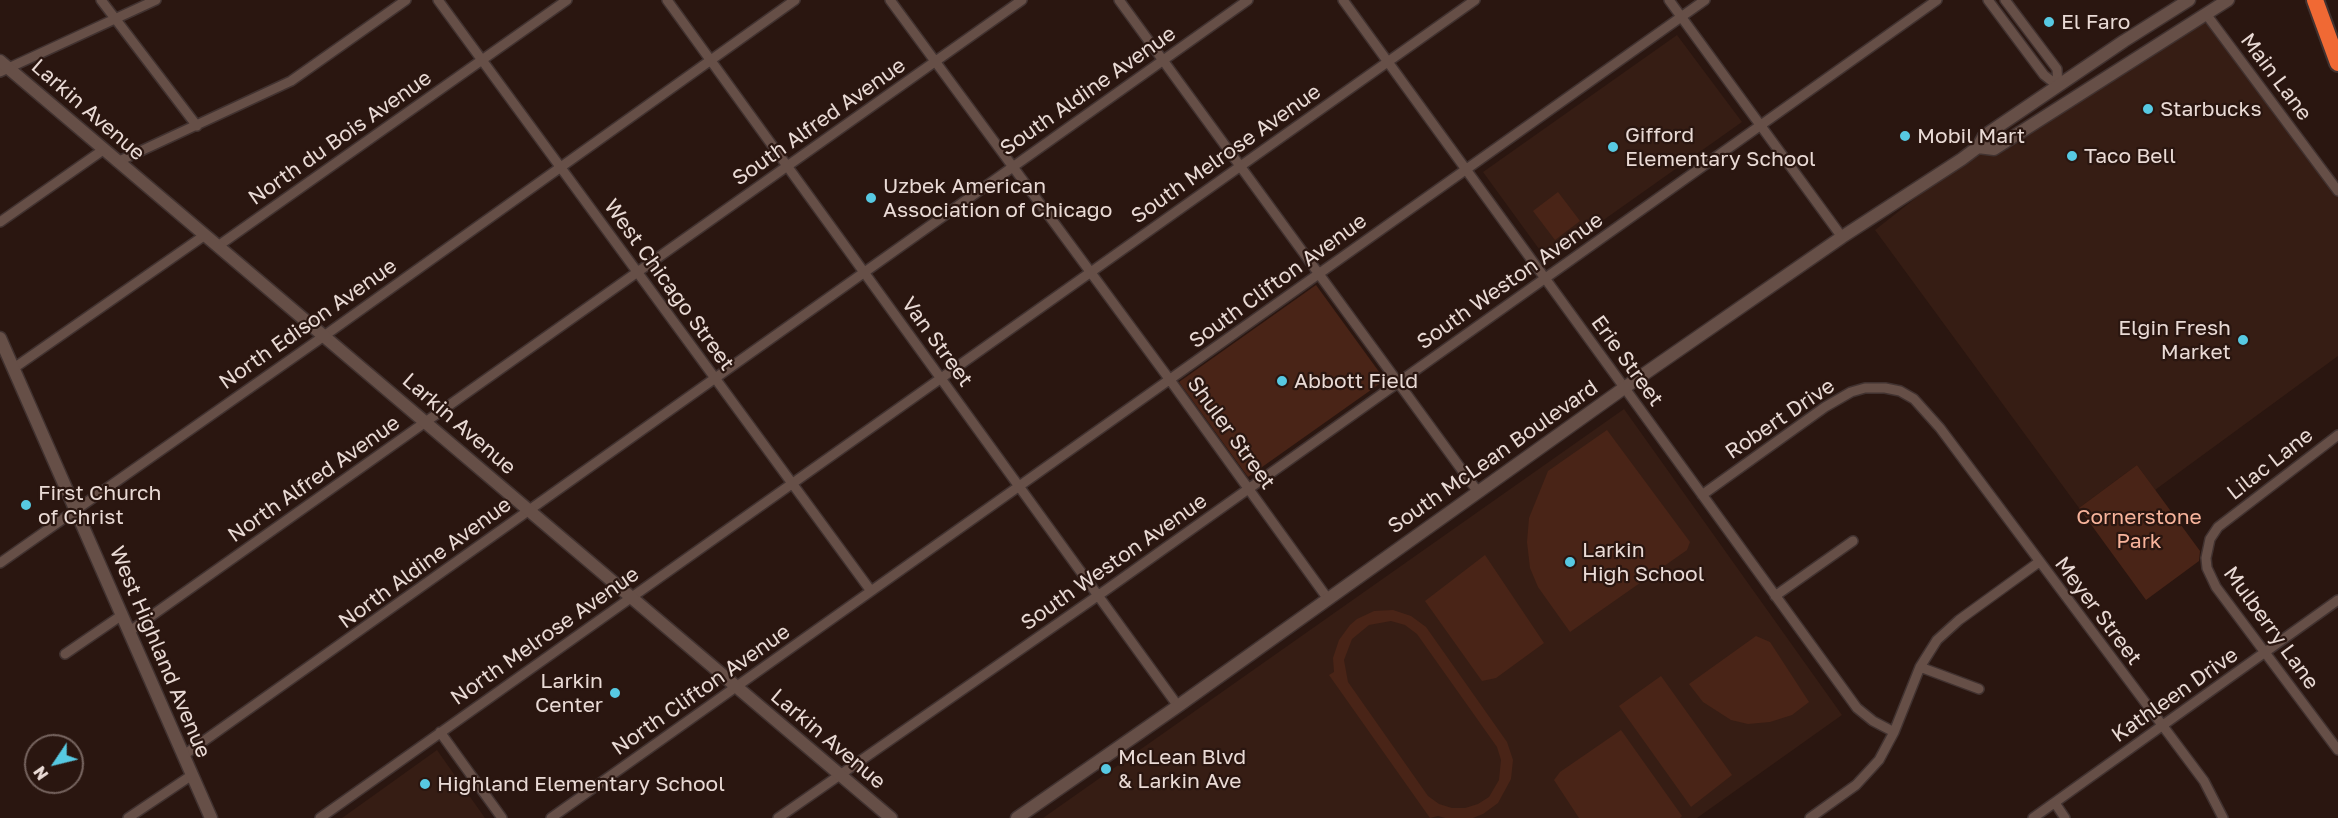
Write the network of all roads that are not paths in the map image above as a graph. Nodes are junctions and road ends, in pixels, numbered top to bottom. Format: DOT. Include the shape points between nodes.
graph roads {
  1 [pos="100,0"];
  2 [pos="156,0"];
  3 [pos="406,0"];
  4 [pos="438,0"];
  5 [pos="567,0"];
  6 [pos="667,0"];
  7 [pos="795,0"];
  8 [pos="890,0"];
  9 [pos="1022,0"];
  10 [pos="1119,0"];
  11 [pos="1248,0"];
  12 [pos="1343,0"];
  13 [pos="1475,0"];
  14 [pos="1669,0"];
  15 [pos="1705,0"];
  16 [pos="1937,0"];
  17 [pos="1988,0"];
  18 [pos="2006,0"];
  19 [pos="2188,0"];
  20 [pos="2228,0"];
  21 [pos="2315,0"];
  22 [pos="2328,0"];
  23 [pos="2206,14"];
  24 [pos="1681,17"];
  25 [pos="115,19"];
  26 [pos="2338,54"];
  27 [pos="710,59"];
  28 [pos="482,60"];
  29 [pos="1163,60"];
  30 [pos="935,62"];
  31 [pos="1387,62"];
  32 [pos="2338,63"];
  33 [pos="3,67"];
  34 [pos="2058,86"];
  35 [pos="197,126"];
  36 [pos="1760,126"];
  37 [pos="1978,147"];
  38 [pos="104,150"];
  39 [pos="117,162"];
  40 [pos="787,166"];
  41 [pos="1240,166"];
  42 [pos="1013,167"];
  43 [pos="561,168"];
  44 [pos="1466,170"];
  45 [pos="2338,191"];
  46 [pos="0,222"];
  47 [pos="205,235"];
  48 [pos="1842,237"];
  49 [pos="218,246"];
  50 [pos="863,271"];
  51 [pos="1091,272"];
  52 [pos="638,273"];
  53 [pos="1318,273"];
  54 [pos="1545,278"];
  55 [pos="324,336"];
  56 [pos="0,338"];
  57 [pos="14,368"];
  58 [pos="940,378"];
  59 [pos="716,380"];
  60 [pos="1170,380"];
  61 [pos="1399,383"];
  62 [pos="1624,388"];
  63 [pos="426,422"];
  64 [pos="1940,428"];
  65 [pos="2338,435"];
  66 [pos="792,484"];
  67 [pos="1020,486"];
  68 [pos="1249,489"];
  69 [pos="1478,492"];
  70 [pos="1702,495"];
  71 [pos="76,509"];
  72 [pos="529,510"];
  73 [pos="1853,541"];
  74 [pos="2206,552"];
  75 [pos="2039,562"];
  76 [pos="0,563"];
  77 [pos="872,591"];
  78 [pos="1099,595"];
  79 [pos="1774,596"];
  80 [pos="631,597"];
  81 [pos="1328,599"];
  82 [pos="2338,600"];
  83 [pos="122,615"];
  84 [pos="130,632"];
  85 [pos="2266,653"];
  86 [pos="65,654"];
  87 [pos="1920,668"];
  88 [pos="736,687"];
  89 [pos="1979,689"];
  90 [pos="1178,706"];
  91 [pos="2161,726"];
  92 [pos="440,732"];
  93 [pos="1894,732"];
  94 [pos="2338,750"];
  95 [pos="184,755"];
  96 [pos="840,774"];
  97 [pos="192,775"];
  98 [pos="2055,803"];
  99 [pos="128,818"];
  100 [pos="211,818"];
  101 [pos="320,818"];
  102 [pos="502,818"];
  103 [pos="551,818"];
  104 [pos="778,818"];
  105 [pos="891,818"];
  106 [pos="1017,818"];
  107 [pos="1810,818"];
  108 [pos="2033,818"];
  109 [pos="2065,818"];
  110 [pos="2223,818"];
  1 -- 25 [label="street"];
  2 -- 25 [label="street"];
  3 -- 35 [label="street" via="291,81"];
  4 -- 28 [label="street, West Chicago Street"];
  5 -- 28 [label="street, North du Bois Avenue"];
  6 -- 27 [label="street, Van Street"];
  7 -- 27 [label="street, North Edison Avenue"];
  8 -- 30 [label="street, Shuler Street"];
  9 -- 30 [label="street, South Alfred Avenue"];
  10 -- 29 [label="street"];
  11 -- 29 [label="street, South Aldine Avenue"];
  12 -- 31 [label="street, Erie Street"];
  13 -- 31 [label="street, South Melrose Avenue"];
  14 -- 24 [label="street"];
  15 -- 24 [label="street, South Clifton Avenue"];
  16 -- 36 [label="street, South Weston Avenue"];
  17 -- 34 [label="street" via="2044,75"];
  18 -- 34 [label="street" via="2057,69"];
  19 -- 34 [label="main road, South McLean Boulevard"];
  20 -- 23 [label="main road, South McLean Boulevard"];
  21 -- 32 [label="highway"];
  22 -- 26 [label="highway"];
  23 -- 37 [label="main road, South McLean Boulevard" via="1994,149"];
  23 -- 45 [label="street, Main Lane"];
  24 -- 36 [label="street"];
  24 -- 44 [label="street, South Clifton Avenue"];
  25 -- 33 [label="street"];
  25 -- 35 [label="street"];
  27 -- 40 [label="street, Van Street"];
  27 -- 43 [label="street, North Edison Avenue"];
  28 -- 43 [label="street, West Chicago Street"];
  28 -- 49 [label="street, North du Bois Avenue"];
  29 -- 41 [label="street"];
  29 -- 42 [label="street, South Aldine Avenue"];
  30 -- 40 [label="street, South Alfred Avenue"];
  30 -- 42 [label="street, Shuler Street"];
  31 -- 41 [label="street, South Melrose Avenue"];
  31 -- 44 [label="street, Erie Street"];
  33 -- 38 [label="main road, Larkin Avenue"];
  34 -- 37 [label="main road, South McLean Boulevard" via="1984,136"];
  35 -- 39 [label="street"];
  36 -- 48 [label="street"];
  36 -- 54 [label="street, South Weston Avenue"];
  37 -- 48 [label="main road, South McLean Boulevard"];
  38 -- 39 [label="main road, Larkin Avenue"];
  38 -- 46 [label="street"];
  39 -- 47 [label="main road, Larkin Avenue"];
  40 -- 50 [label="street, Van Street"];
  40 -- 52 [label="street, South Alfred Avenue"];
  41 -- 51 [label="street, South Melrose Avenue"];
  41 -- 53 [label="street"];
  42 -- 50 [label="street, South Aldine Avenue"];
  42 -- 51 [label="street, Shuler Street"];
  43 -- 52 [label="street, West Chicago Street"];
  43 -- 55 [label="street, North Edison Avenue"];
  44 -- 53 [label="street, South Clifton Avenue"];
  44 -- 54 [label="street, Erie Street"];
  47 -- 49 [label="main road, Larkin Avenue"];
  47 -- 57 [label="street"];
  48 -- 62 [label="main road, South McLean Boulevard"];
  49 -- 55 [label="main road, Larkin Avenue"];
  50 -- 58 [label="street, Van Street"];
  50 -- 59 [label="street, South Aldine Avenue"];
  51 -- 58 [label="street, South Melrose Avenue"];
  51 -- 60 [label="street, Shuler Street"];
  52 -- 59 [label="street, West Chicago Street"];
  52 -- 63 [label="street, North Alfred Avenue"];
  53 -- 60 [label="street, South Clifton Avenue"];
  53 -- 61 [label="street"];
  54 -- 61 [label="street, South Weston Avenue"];
  54 -- 62 [label="street, Erie Street"];
  55 -- 63 [label="main road, Larkin Avenue"];
  55 -- 71 [label="street, North Edison Avenue"];
  56 -- 57 [label="main road, West Highland Avenue"];
  57 -- 71 [label="main road, West Highland Avenue"];
  58 -- 66 [label="street, South Melrose Avenue"];
  58 -- 67 [label="street, Van Street"];
  59 -- 66 [label="street, West Chicago Street"];
  59 -- 72 [label="street, North Aldine Avenue"];
  60 -- 67 [label="street, South Clifton Avenue"];
  60 -- 68 [label="street, Shuler Street"];
  61 -- 68 [label="street, South Weston Avenue"];
  61 -- 69 [label="street"];
  62 -- 69 [label="main road, South McLean Boulevard"];
  62 -- 70 [label="street, Erie Street"];
  63 -- 72 [label="main road, Larkin Avenue"];
  63 -- 84 [label="street, North Alfred Avenue"];
  64 -- 70 [label="street, Robert Drive" via="1921,405 1900,391 1865,388 1825,407"];
  64 -- 75 [label="street, Meyer Street"];
  65 -- 74 [label="street, Lilac Lane" via="2218,527"];
  66 -- 77 [label="street, West Chicago Street"];
  66 -- 80 [label="street, North Melrose Avenue"];
  67 -- 77 [label="street, South Clifton Avenue"];
  67 -- 78 [label="street, Van Street"];
  68 -- 78 [label="street, South Weston Avenue"];
  68 -- 81 [label="street, Shuler Street"];
  69 -- 81 [label="main road, South McLean Boulevard"];
  70 -- 79 [label="street, Erie Street"];
  71 -- 76 [label="street, North Edison Avenue"];
  71 -- 83 [label="main road, West Highland Avenue"];
  72 -- 80 [label="main road, Larkin Avenue"];
  72 -- 95 [label="street, North Aldine Avenue"];
  73 -- 79 [label="street"];
  74 -- 85 [label="street, Mulberry Lane" via="2207,568 2216,587"];
  75 -- 87 [label="street" via="1948,629"];
  75 -- 91 [label="street, Meyer Street"];
  77 -- 88 [label="street, North Clifton Avenue"];
  78 -- 90 [label="street, Van Street"];
  78 -- 96 [label="street, South Weston Avenue"];
  79 -- 93 [label="street, Erie Street" via="1857,708"];
  80 -- 88 [label="main road, Larkin Avenue"];
  80 -- 92 [label="street, North Melrose Avenue"];
  81 -- 90 [label="main road, South McLean Boulevard"];
  82 -- 85 [label="street, Kathleen Drive"];
  83 -- 84 [label="main road, West Highland Avenue"];
  83 -- 86 [label="street"];
  84 -- 95 [label="main road, West Highland Avenue"];
  85 -- 91 [label="street, Kathleen Drive"];
  85 -- 94 [label="street, Mulberry Lane"];
  87 -- 89 [label="street"];
  87 -- 93 [label="street"];
  88 -- 96 [label="main road, Larkin Avenue"];
  88 -- 103 [label="street, North Clifton Avenue"];
  90 -- 106 [label="main road, South McLean Boulevard"];
  91 -- 98 [label="street, Kathleen Drive"];
  91 -- 110 [label="street, Meyer Street" via="2204,782"];
  92 -- 101 [label="street, North Melrose Avenue"];
  92 -- 102 [label="street"];
  93 -- 107 [label="street" via="1879,760 1856,785"];
  95 -- 97 [label="main road, West Highland Avenue"];
  96 -- 104 [label="street, South Weston Avenue"];
  96 -- 105 [label="main road, Larkin Avenue"];
  97 -- 99 [label="street"];
  97 -- 100 [label="main road, West Highland Avenue"];
  98 -- 108 [label="street, Kathleen Drive"];
  98 -- 109 [label="street"];
}
